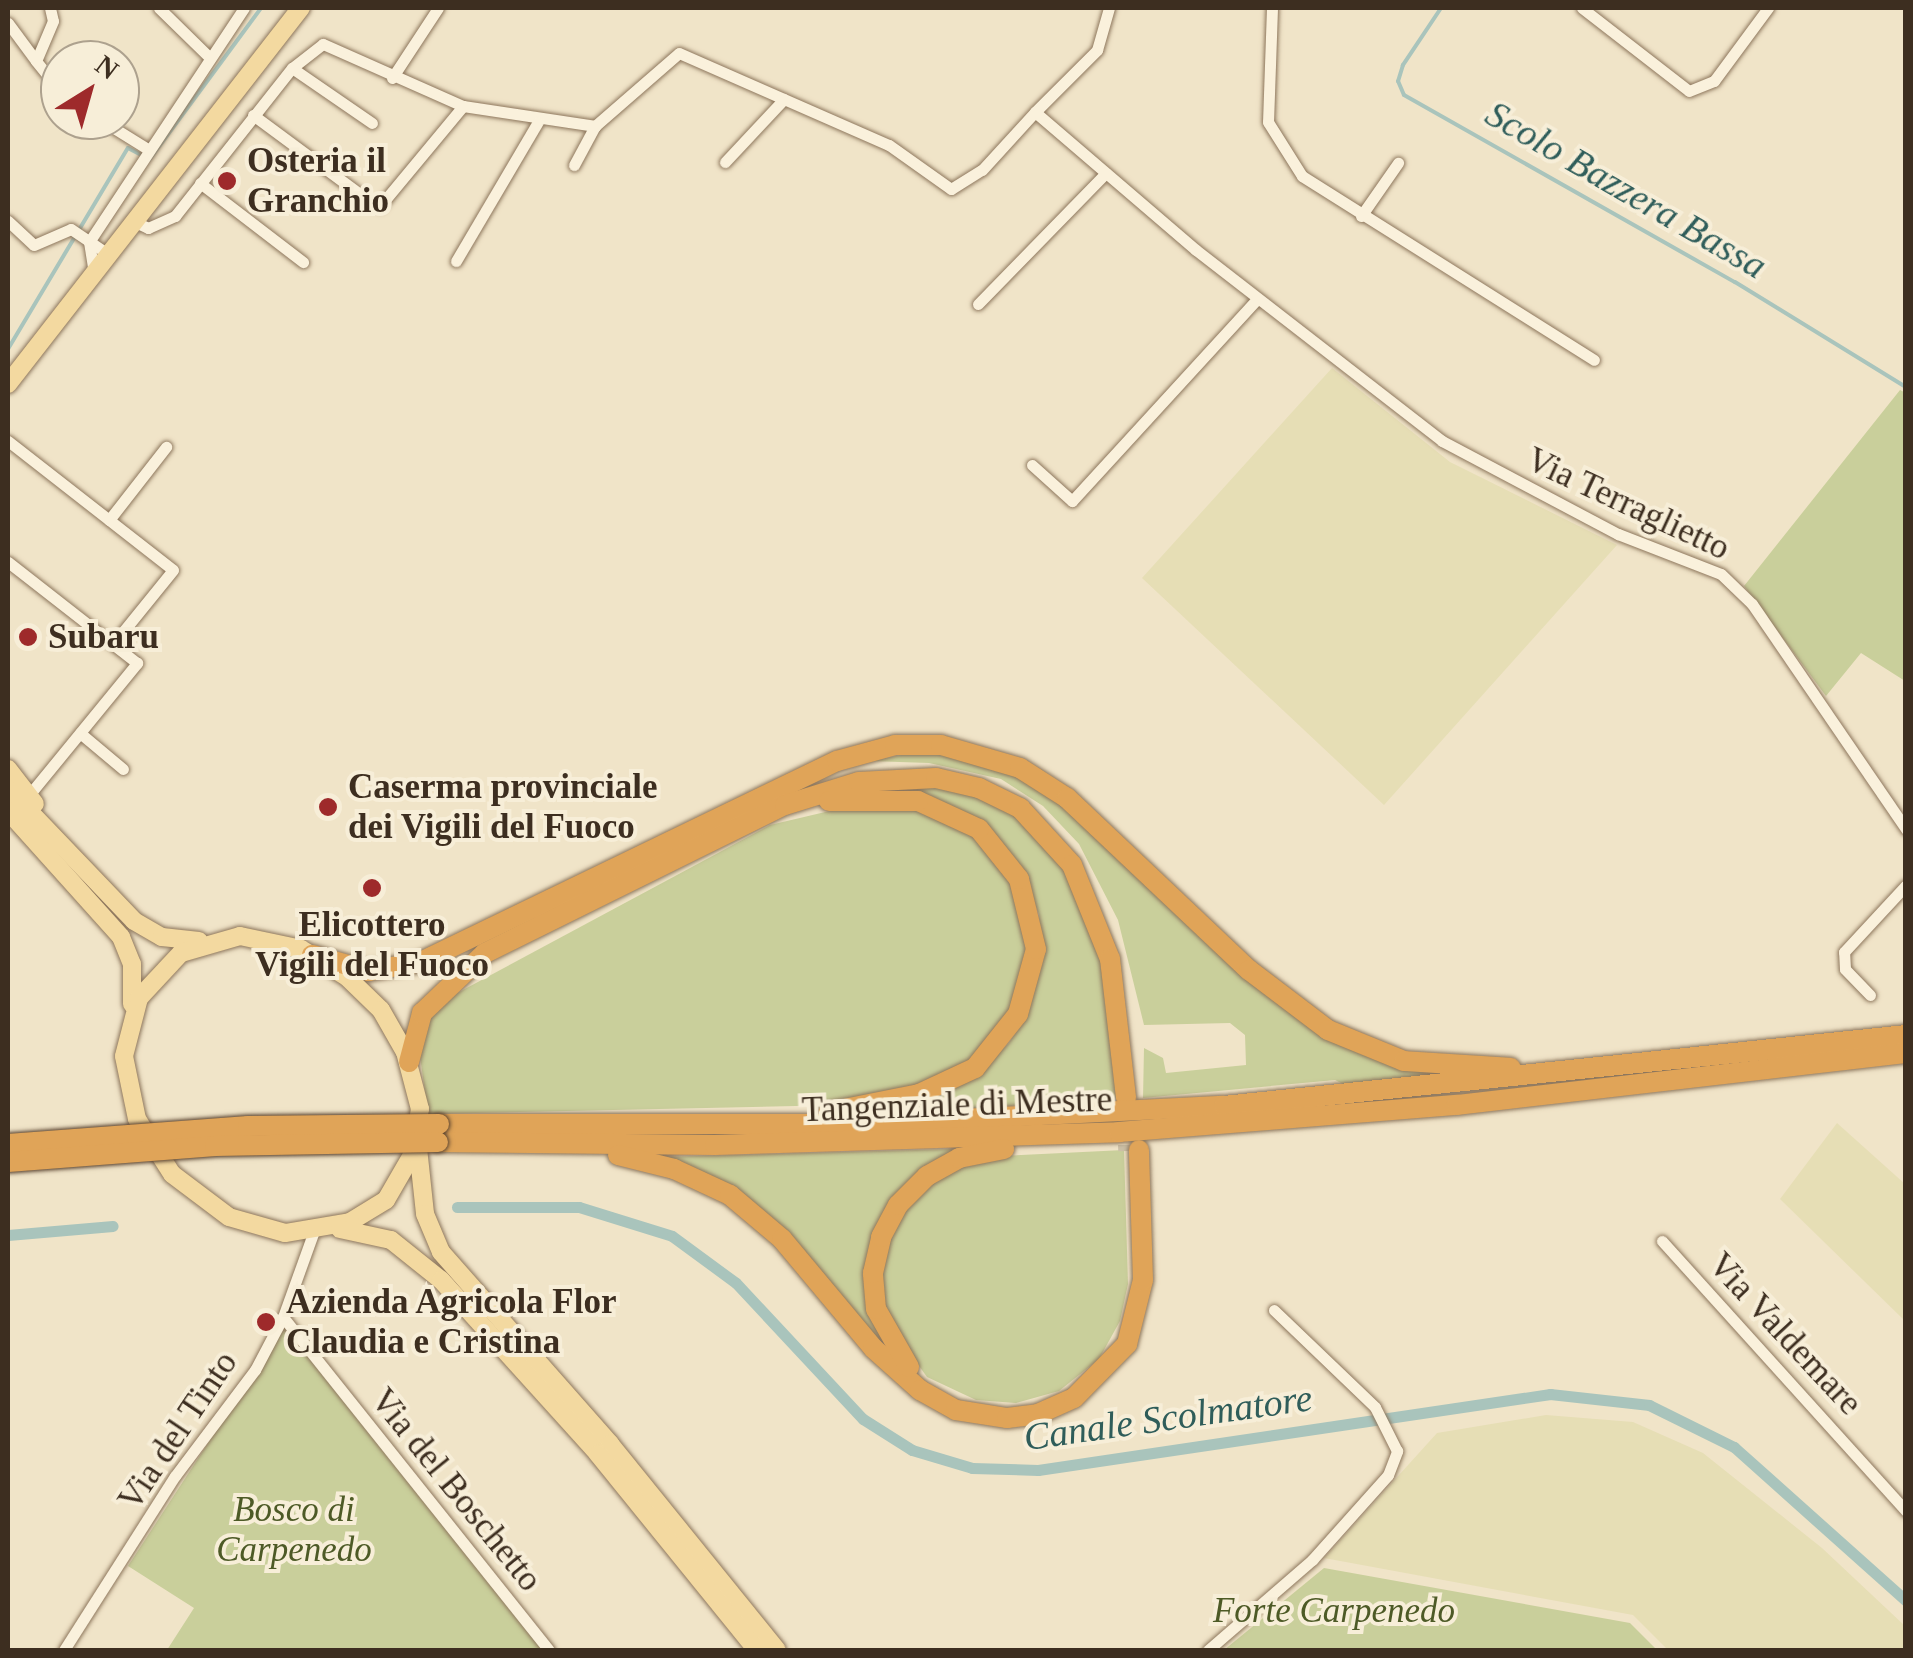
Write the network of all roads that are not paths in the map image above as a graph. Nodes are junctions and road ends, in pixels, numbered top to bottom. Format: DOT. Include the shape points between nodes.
graph roads {
  1 [pos="50,8"];
  2 [pos="158,8"];
  3 [pos="244,8"];
  4 [pos="300,8"];
  5 [pos="438,8"];
  6 [pos="1109,8"];
  7 [pos="1272,8"];
  8 [pos="1582,8"];
  9 [pos="1768,8"];
  10 [pos="8,23"];
  11 [pos="210,58"];
  12 [pos="36,62"];
  13 [pos="40,67"];
  14 [pos="292,68"];
  15 [pos="392,78"];
  16 [pos="784,100"];
  17 [pos="463,106"];
  18 [pos="1035,112"];
  19 [pos="253,115"];
  20 [pos="538,122"];
  21 [pos="372,123"];
  22 [pos="595,126"];
  23 [pos="130,140"];
  24 [pos="142,152"];
  25 [pos="725,162"];
  26 [pos="1398,163"];
  27 [pos="574,165"];
  28 [pos="1106,173"];
  29 [pos="200,184"];
  30 [pos="357,192"];
  31 [pos="380,206"];
  32 [pos="1360,216"];
  33 [pos="131,220"];
  34 [pos="8,221"];
  35 [pos="89,251"];
  36 [pos="456,261"];
  37 [pos="303,262"];
  38 [pos="1257,298"];
  39 [pos="978,304"];
  40 [pos="1594,360"];
  41 [pos="8,370"];
  42 [pos="8,384"];
  43 [pos="8,441"];
  44 [pos="166,448"];
  45 [pos="1032,465"];
  46 [pos="109,520"];
  47 [pos="8,562"];
  48 [pos="113,644"];
  49 [pos="80,734"];
  50 [pos="8,769"];
  51 [pos="123,769"];
  52 [pos="8,789"];
  53 [pos="28,803"];
  54 [pos="8,811"];
  55 [pos="723,817"];
  56 [pos="750,821"];
  57 [pos="8,825"];
  58 [pos="1906,830"];
  59 [pos="76,885"];
  60 [pos="1906,886"];
  61 [pos="209,940"];
  62 [pos="312,954"];
  63 [pos="1870,995"];
  64 [pos="130,1014"];
  65 [pos="1906,1035"];
  66 [pos="1906,1054"];
  67 [pos="409,1062"];
  68 [pos="1602,1070"];
  69 [pos="652,1127"];
  70 [pos="418,1132"];
  71 [pos="438,1133"];
  72 [pos="542,1142"];
  73 [pos="8,1144"];
  74 [pos="1129,1145"];
  75 [pos="8,1162"];
  76 [pos="319,1230"];
  77 [pos="1662,1241"];
  78 [pos="1274,1310"];
  79 [pos="283,1317"];
  80 [pos="1906,1511"];
  81 [pos="64,1650"];
  82 [pos="549,1650"];
  83 [pos="757,1650"];
  84 [pos="776,1650"];
  85 [pos="1208,1650"];
  1 -- 12 [label="street" via="54,21"];
  2 -- 11 [label="street"];
  3 -- 11 [label="street"];
  4 -- 33 [label="main road"];
  5 -- 15 [label="street"];
  6 -- 18 [label="street" via="1097,50"];
  7 -- 32 [label="street" via="1268,109 1274,137 1302,176"];
  8 -- 9 [label="street" via="1690,91 1714,81"];
  10 -- 12 [label="street"];
  11 -- 24 [label="street"];
  12 -- 13 [label="street"];
  14 -- 15 [label="street" via="323,44"];
  14 -- 19 [label="street"];
  14 -- 21 [label="street"];
  15 -- 17 [label="street"];
  16 -- 18 [label="street" via="888,145 951,190 982,170"];
  16 -- 22 [label="street" via="678,54"];
  16 -- 25 [label="street"];
  17 -- 20 [label="street"];
  17 -- 31 [label="street"];
  18 -- 28 [label="street, Via Terraglietto"];
  19 -- 29 [label="street"];
  19 -- 30 [label="street"];
  20 -- 22 [label="street"];
  20 -- 36 [label="street"];
  22 -- 27 [label="street"];
  23 -- 24 [label="street"];
  24 -- 35 [label="street"];
  26 -- 32 [label="street"];
  28 -- 38 [label="street, Via Terraglietto"];
  28 -- 39 [label="street"];
  29 -- 33 [label="street" via="164,224 148,228"];
  29 -- 37 [label="street"];
  32 -- 40 [label="street"];
  33 -- 35 [label="main road"];
  34 -- 35 [label="street" via="40,246"];
  35 -- 41 [label="main road"];
  35 -- 42 [label="main road"];
  38 -- 45 [label="street" via="1072,500"];
  38 -- 58 [label="street, Via Terraglietto" via="1442,442 1618,534 1720,574 1752,604"];
  43 -- 46 [label="street"];
  44 -- 46 [label="street"];
  46 -- 48 [label="street" via="173,570"];
  47 -- 48 [label="street"];
  48 -- 49 [label="street" via="138,663"];
  49 -- 51 [label="street"];
  49 -- 53 [label="street"];
  50 -- 53 [label="main road"];
  52 -- 53 [label="main road"];
  53 -- 61 [label="main road" via="71,858 152,933"];
  54 -- 59 [label="main road"];
  55 -- 56 [label="highway" via="787,790 880,766 959,771 1024,797 1072,846 1110,918 1126,985 1131,1097 1116,988 1098,920 1065,854 1020,808 965,783 898,778 836,787"];
  55 -- 62 [label="highway" via="420,962 369,971"];
  55 -- 68 [label="highway" via="806,774 882,748 941,746 985,754 1075,804 1249,970 1328,1030 1422,1064"];
  56 -- 67 [label="highway" via="470,963 422,1013"];
  56 -- 69 [label="highway" via="877,796 929,803 968,821 1006,858 1028,901 1036,949 1029,986 985,1060 939,1087 846,1111 699,1116"];
  57 -- 59 [label="main road"];
  59 -- 64 [label="main road" via="128,950 134,978"];
  60 -- 63 [label="street" via="1844,952 1845,969"];
  61 -- 62 [label="main road" via="265,938"];
  61 -- 64 [label="main road" via="165,966"];
  62 -- 67 [label="main road" via="372,1000"];
  64 -- 76 [label="main road" via="124,1056 130,1096 172,1174 210,1206 252,1227"];
  65 -- 68 [label="highway, Tangenziale di Mestre"];
  66 -- 74 [label="highway, Tangenziale di Mestre"];
  67 -- 70 [label="main road"];
  68 -- 69 [label="highway, Tangenziale di Mestre" via="1224,1106 970,1121"];
  69 -- 71 [label="highway, Tangenziale di Mestre"];
  70 -- 76 [label="main road" via="386,1200 358,1219"];
  70 -- 84 [label="main road" via="422,1196 441,1252 610,1444"];
  71 -- 72 [label="highway, Tangenziale di Mestre"];
  71 -- 73 [label="highway, Tangenziale di Mestre, bridge" via="248,1126"];
  71 -- 75 [label="highway, Tangenziale di Mestre, bridge"];
  72 -- 74 [label="highway, Tangenziale di Mestre"];
  72 -- 74 [label="highway" via="656,1162 730,1195 782,1239 873,1348 920,1390 956,1410 1007,1418 1074,1398 1127,1344 1143,1280"];
  74 -- 74 [label="highway" via="1130,1294 1116,1337 1092,1369 1058,1394 996,1407 955,1398 912,1371 882,1326 873,1291 881,1237 911,1190 976,1152"];
  76 -- 79 [label="street, Via del Tinto"];
  76 -- 83 [label="main road" via="379,1236 426,1265 598,1454"];
  77 -- 80 [label="street, Via Valdemare"];
  78 -- 85 [label="street" via="1375,1407 1397,1451 1388,1474 1312,1560"];
  79 -- 81 [label="street, Via del Tinto" via="255,1370 175,1476"];
  79 -- 82 [label="street, Via del Boschetto"];
}
